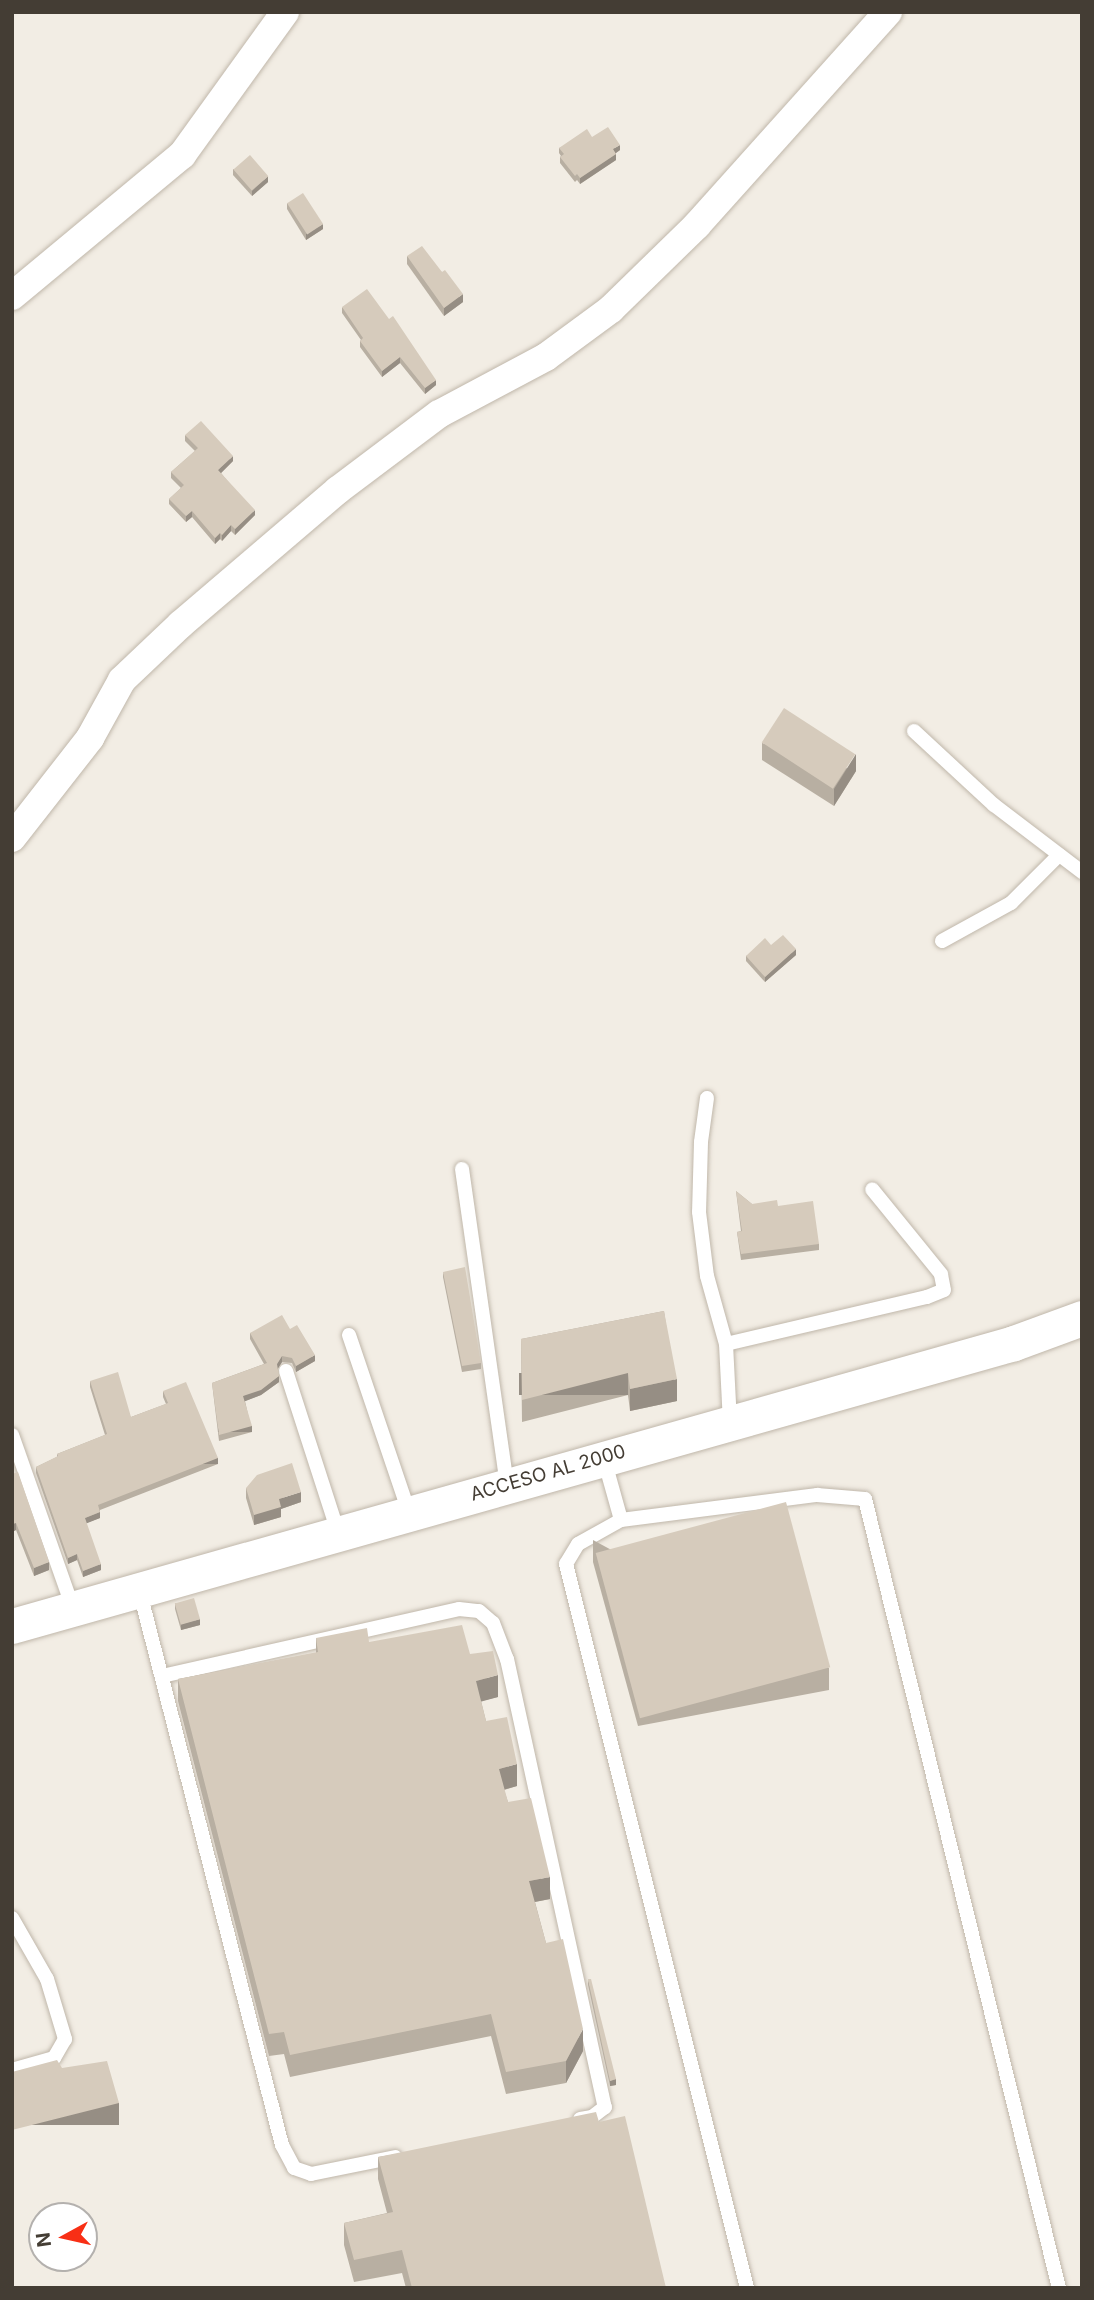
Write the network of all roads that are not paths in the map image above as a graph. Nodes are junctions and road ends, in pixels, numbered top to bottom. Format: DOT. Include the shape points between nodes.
graph roads {
  1 [pos="285,12"];
  2 [pos="888,12"];
  3 [pos="12,296"];
  4 [pos="914,732"];
  5 [pos="12,838"];
  6 [pos="1059,855"];
  7 [pos="1082,872"];
  8 [pos="942,941"];
  9 [pos="708,1098"];
  10 [pos="462,1169"];
  11 [pos="872,1189"];
  12 [pos="1082,1318"];
  13 [pos="349,1335"];
  14 [pos="726,1344"];
  15 [pos="286,1371"];
  16 [pos="730,1423"];
  17 [pos="12,1435"];
  18 [pos="604,1458"];
  19 [pos="507,1485"];
  20 [pos="409,1512"];
  21 [pos="621,1520"];
  22 [pos="338,1532"];
  23 [pos="139,1589"];
  24 [pos="73,1608"];
  25 [pos="12,1626"];
  26 [pos="162,1676"];
  27 [pos="12,1918"];
  28 [pos="12,2070"];
  29 [pos="565,2122"];
  30 [pos="405,2155"];
  31 [pos="747,2288"];
  32 [pos="1059,2288"];
  1 -- 3 [label="street" via="182,155"];
  2 -- 5 [label="street" via="697,225 611,309 546,357 429,421 338,490 181,624 122,680 90,738"];
  4 -- 6 [label="lane" via="994,805"];
  6 -- 7 [label="lane"];
  6 -- 8 [label="lane" via="1011,903"];
  9 -- 14 [label="lane" via="701,1142 699,1212 707,1276"];
  10 -- 19 [label="lane"];
  11 -- 14 [label="lane" via="941,1274 944,1290"];
  12 -- 16 [label="street, ACCESO AL 2000" via="1014,1343"];
  13 -- 20 [label="lane"];
  14 -- 16 [label="lane"];
  15 -- 22 [label="lane"];
  16 -- 18 [label="street, ACCESO AL 2000"];
  17 -- 24 [label="lane"];
  18 -- 19 [label="street, ACCESO AL 2000"];
  18 -- 21 [label="lane"];
  19 -- 20 [label="street, ACCESO AL 2000"];
  20 -- 22 [label="street, ACCESO AL 2000"];
  21 -- 31 [label="lane" via="578,1544 566,1563"];
  21 -- 32 [label="lane" via="817,1494 865,1499"];
  22 -- 23 [label="street, ACCESO AL 2000"];
  23 -- 24 [label="street, ACCESO AL 2000"];
  23 -- 26 [label="lane"];
  24 -- 25 [label="street, ACCESO AL 2000"];
  26 -- 29 [label="lane" via="459,1609 479,1611 493,1623 507,1659 605,2107 592,2117"];
  26 -- 30 [label="lane" via="282,2145 294,2168 311,2174"];
  27 -- 28 [label="lane" via="47,1979 65,2039 54,2058"];
}
